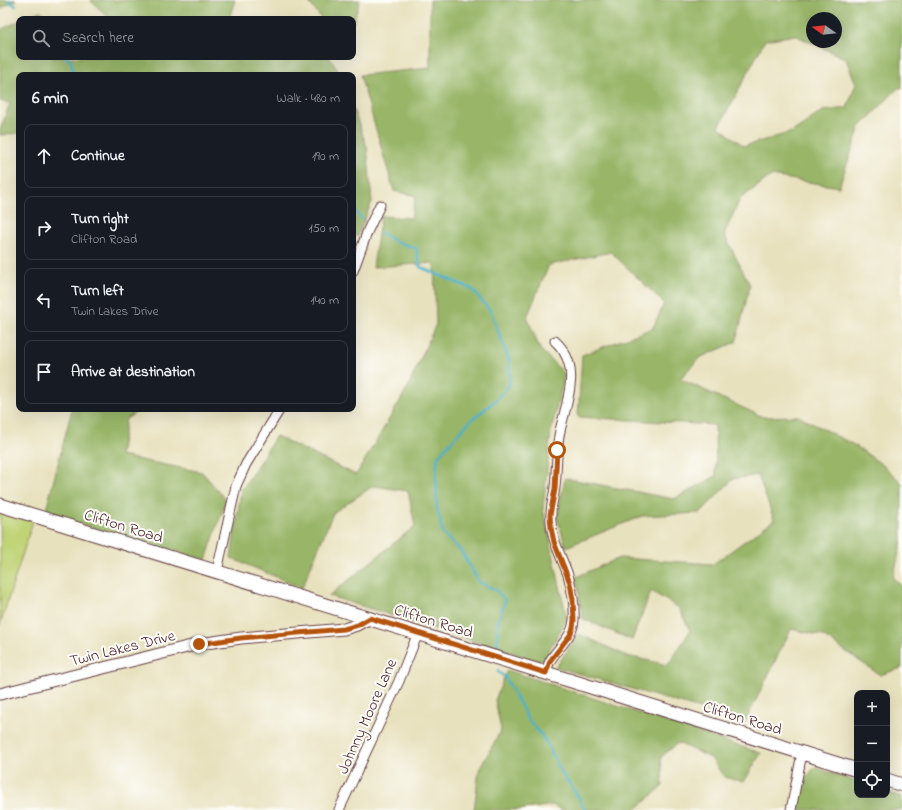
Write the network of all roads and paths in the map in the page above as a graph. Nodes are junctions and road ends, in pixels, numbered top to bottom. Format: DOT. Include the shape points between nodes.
graph roads {
  1 [pos="380,205"];
  2 [pos="356,263"];
  3 [pos="555,341"];
  4 [pos="278,412"];
  5 [pos="0,505"];
  6 [pos="217,571"];
  7 [pos="370,618"];
  8 [pos="418,633"];
  9 [pos="546,673"];
  10 [pos="0,694"];
  11 [pos="802,753"];
  12 [pos="854,769"];
  13 [pos="890,781"];
  14 [pos="902,784"];
  15 [pos="339,810"];
  16 [pos="791,810"];
  1 -- 2 [label="street"];
  3 -- 9 [label="street" via="567,356 571,378 557,450 555,489 550,515 554,542 570,583 574,620 570,635 550,661"];
  4 -- 6 [label="street" via="246,464 236,486"];
  5 -- 6 [label="main road, Clifton Road"];
  6 -- 7 [label="main road, Clifton Road"];
  7 -- 8 [label="main road, Clifton Road"];
  7 -- 10 [label="street, Twin Lakes Drive" via="344,629 199,644"];
  8 -- 9 [label="main road, Clifton Road"];
  8 -- 15 [label="street, Johnny Moore Lane" via="399,681"];
  9 -- 11 [label="main road, Clifton Road"];
  11 -- 12 [label="main road, Clifton Road"];
  11 -- 16 [label="street"];
  13 -- 14 [label="main road"];
}
